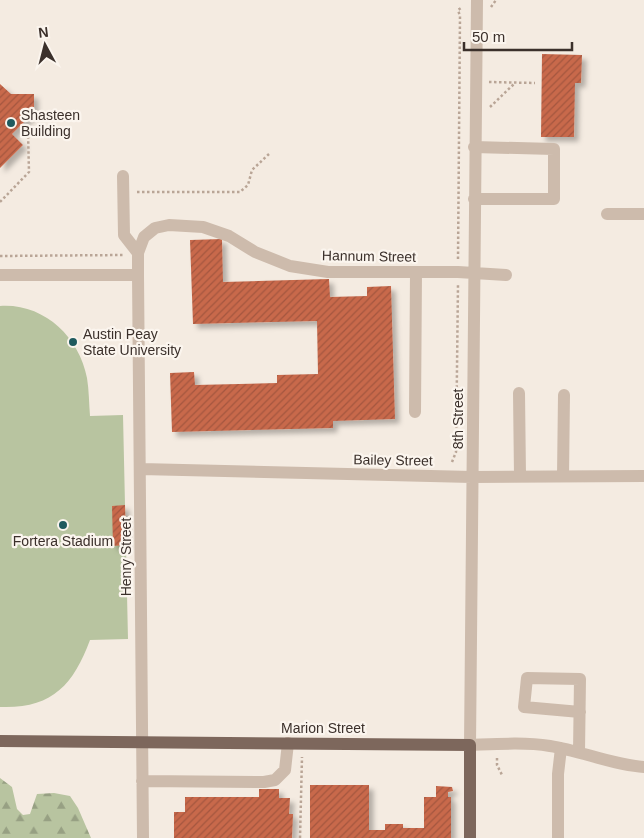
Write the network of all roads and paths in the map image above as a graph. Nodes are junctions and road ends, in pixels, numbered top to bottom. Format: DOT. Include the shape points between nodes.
graph roads {
  1 [pos="477,0"];
  2 [pos="461,8"];
  3 [pos="489,82"];
  4 [pos="515,82"];
  5 [pos="535,83"];
  6 [pos="489,108"];
  7 [pos="23,126"];
  8 [pos="474,147"];
  9 [pos="269,154"];
  10 [pos="123,176"];
  11 [pos="132,192"];
  12 [pos="474,199"];
  13 [pos="0,202"];
  14 [pos="607,214"];
  15 [pos="644,214"];
  16 [pos="138,253"];
  17 [pos="124,255"];
  18 [pos="0,256"];
  19 [pos="416,272"];
  20 [pos="458,272"];
  21 [pos="474,274"];
  22 [pos="138,275"];
  23 [pos="0,276"];
  24 [pos="506,276"];
  25 [pos="519,393"];
  26 [pos="564,395"];
  27 [pos="416,412"];
  28 [pos="448,464"];
  29 [pos="141,469"];
  30 [pos="472,476"];
  31 [pos="520,476"];
  32 [pos="564,476"];
  33 [pos="644,476"];
  34 [pos="580,712"];
  35 [pos="303,725"];
  36 [pos="0,740"];
  37 [pos="142,742"];
  38 [pos="288,743"];
  39 [pos="302,743"];
  40 [pos="470,745"];
  41 [pos="561,748"];
  42 [pos="579,752"];
  43 [pos="497,758"];
  44 [pos="644,767"];
  45 [pos="502,775"];
  46 [pos="142,781"];
  47 [pos="143,838"];
  48 [pos="300,838"];
  49 [pos="470,838"];
  50 [pos="558,838"];
  1 -- 8 [label="street, 8th Street"];
  2 -- 20 [label="path" via="458,10"];
  3 -- 4 [label="path"];
  4 -- 5 [label="path"];
  4 -- 6 [label="path"];
  7 -- 13 [label="path" via="28,132 30,172"];
  8 -- 12 [label="street, 8th Street"];
  8 -- 12 [label="street" via="554,149 554,199"];
  9 -- 11 [label="path" via="252,170 248,185 240,192"];
  10 -- 16 [label="street" via="124,235"];
  12 -- 21 [label="street, 8th Street"];
  14 -- 15 [label="street"];
  16 -- 19 [label="street, Hannum Street" via="144,237 155,228 194,226 229,236 290,266 328,272"];
  16 -- 22 [label="street, Hannum Street"];
  17 -- 18 [label="path"];
  19 -- 20 [label="street, Hannum Street"];
  19 -- 27 [label="street"];
  20 -- 21 [label="street, Hannum Street"];
  20 -- 28 [label="path" via="456,452 453,462"];
  21 -- 24 [label="street, Hannum Street"];
  21 -- 30 [label="street, 8th Street"];
  22 -- 23 [label="street"];
  22 -- 29 [label="street, Henry Street"];
  25 -- 31 [label="street"];
  26 -- 32 [label="street"];
  29 -- 30 [label="street, Bailey Street"];
  29 -- 37 [label="street, Henry Street"];
  30 -- 31 [label="street, Bailey Street"];
  30 -- 40 [label="street, 8th Street"];
  31 -- 32 [label="street, Bailey Street"];
  32 -- 33 [label="street, Bailey Street"];
  34 -- 34 [label="street" via="580,679 527,678 524,707"];
  34 -- 42 [label="street"];
  35 -- 39 [label="path"];
  36 -- 37 [label="main road, Marion Street"];
  37 -- 38 [label="main road, Marion Street"];
  37 -- 46 [label="street, Henry Street"];
  38 -- 39 [label="main road, Marion Street"];
  38 -- 46 [label="street" via="285,770 274,780"];
  39 -- 40 [label="main road, Marion Street"];
  39 -- 48 [label="path"];
  40 -- 41 [label="street, Marion Street" via="522,744"];
  40 -- 49 [label="main road, 8th Street"];
  41 -- 42 [label="street, Marion Street"];
  41 -- 50 [label="street"];
  42 -- 44 [label="street, Marion Street"];
  43 -- 45 [label="path"];
  46 -- 47 [label="street, Henry Street"];
}
